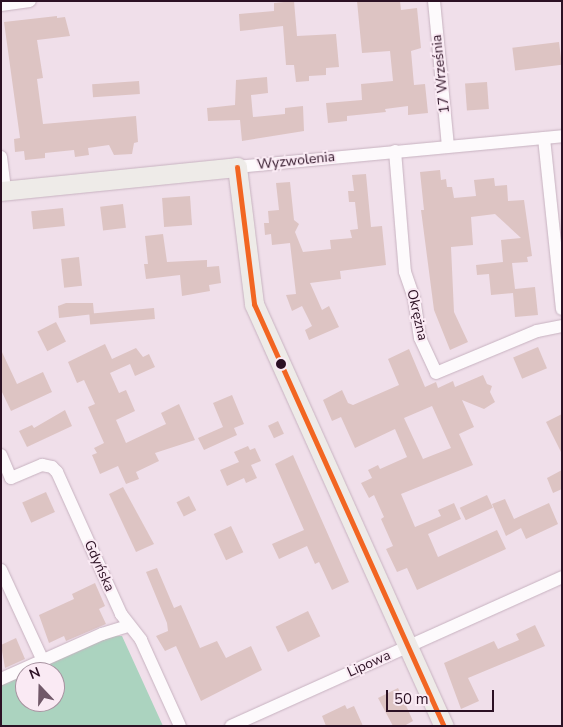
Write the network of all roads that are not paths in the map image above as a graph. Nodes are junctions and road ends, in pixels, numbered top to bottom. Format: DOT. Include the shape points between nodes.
graph roads {
  1 [pos="30,1"];
  2 [pos="434,1"];
  3 [pos="1,4"];
  4 [pos="562,136"];
  5 [pos="544,138"];
  6 [pos="448,146"];
  7 [pos="395,151"];
  8 [pos="1,157"];
  9 [pos="237,167"];
  10 [pos="3,191"];
  11 [pos="562,309"];
  12 [pos="562,326"];
  13 [pos="1,455"];
  14 [pos="6,480"];
  15 [pos="1,570"];
  16 [pos="562,577"];
  17 [pos="128,626"];
  18 [pos="408,646"];
  19 [pos="42,661"];
  20 [pos="1,679"];
  21 [pos="180,726"];
  22 [pos="231,726"];
  23 [pos="444,726"];
  1 -- 3 [label="street"];
  2 -- 6 [label="street, 17 Września"];
  4 -- 5 [label="street, Wyzwolenia"];
  5 -- 6 [label="street, Wyzwolenia"];
  5 -- 11 [label="street"];
  6 -- 7 [label="street, Wyzwolenia"];
  7 -- 9 [label="street, Wyzwolenia"];
  7 -- 12 [label="street, Okrężna" via="406,272 420,338 436,373 537,331"];
  8 -- 10 [label="street"];
  9 -- 10 [label="street, Wyzwolenia"];
  9 -- 18 [label="street" via="254,304"];
  13 -- 14 [label="street, Gdyńska"];
  14 -- 17 [label="street, Gdyńska" via="42,465 57,472"];
  15 -- 19 [label="street"];
  16 -- 18 [label="street, Lipowa"];
  17 -- 19 [label="street"];
  17 -- 21 [label="street, Gdyńska" via="141,640"];
  18 -- 22 [label="street, Lipowa"];
  18 -- 23 [label="street"];
  19 -- 20 [label="street"];
}
